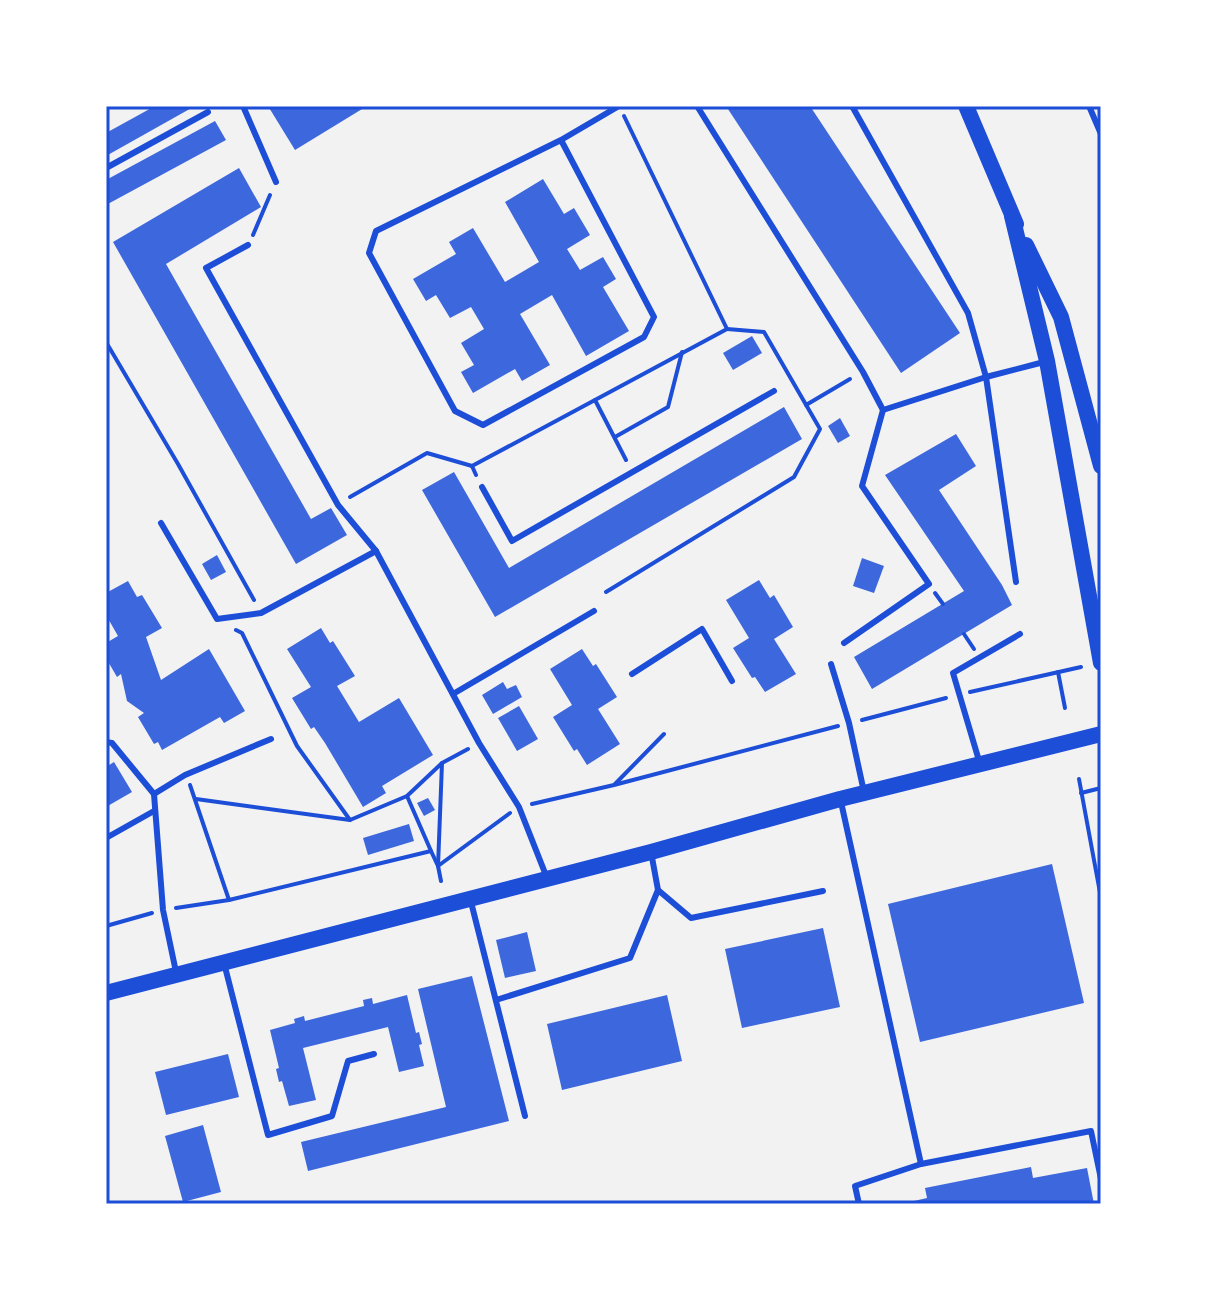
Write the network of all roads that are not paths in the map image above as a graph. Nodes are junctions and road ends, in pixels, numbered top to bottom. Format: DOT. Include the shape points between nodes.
graph roads {
  1 [pos="243,106"];
  2 [pos="619,106"];
  3 [pos="697,106"];
  4 [pos="852,106"];
  5 [pos="966,106"];
  6 [pos="1089,106"];
  7 [pos="208,112"];
  8 [pos="1101,134"];
  9 [pos="561,140"];
  10 [pos="106,168"];
  11 [pos="276,182"];
  12 [pos="1012,216"];
  13 [pos="248,245"];
  14 [pos="1047,361"];
  15 [pos="986,377"];
  16 [pos="774,391"];
  17 [pos="883,410"];
  18 [pos="1101,466"];
  19 [pos="482,487"];
  20 [pos="161,523"];
  21 [pos="376,551"];
  22 [pos="1016,582"];
  23 [pos="594,611"];
  24 [pos="1020,634"];
  25 [pos="844,643"];
  26 [pos="1101,663"];
  27 [pos="831,664"];
  28 [pos="632,674"];
  29 [pos="732,681"];
  30 [pos="453,694"];
  31 [pos="1101,734"];
  32 [pos="271,739"];
  33 [pos="106,742"];
  34 [pos="980,765"];
  35 [pos="864,793"];
  36 [pos="154,794"];
  37 [pos="840,799"];
  38 [pos="154,811"];
  39 [pos="106,838"];
  40 [pos="651,852"];
  41 [pos="547,879"];
  42 [pos="658,890"];
  43 [pos="823,891"];
  44 [pos="470,899"];
  45 [pos="224,963"];
  46 [pos="177,975"];
  47 [pos="106,993"];
  48 [pos="496,1000"];
  49 [pos="374,1054"];
  50 [pos="525,1116"];
  51 [pos="921,1164"];
  52 [pos="1101,1179"];
  53 [pos="859,1204"];
  1 -- 11 [label="lane"];
  2 -- 9 [label="lane"];
  3 -- 17 [label="lane"];
  4 -- 15 [label="lane" via="968,313"];
  5 -- 12 [label="main road"];
  6 -- 8 [label="lane"];
  7 -- 10 [label="lane"];
  9 -- 9 [label="lane" via="654,317 644,337 483,425 455,411 369,253 376,231"];
  12 -- 14 [label="main road"];
  12 -- 18 [label="main road" via="1061,317"];
  13 -- 21 [label="lane" via="206,268 338,505"];
  14 -- 15 [label="lane"];
  14 -- 26 [label="main road"];
  15 -- 17 [label="lane"];
  15 -- 22 [label="lane"];
  16 -- 19 [label="lane" via="512,541"];
  17 -- 25 [label="lane" via="862,486 929,584"];
  20 -- 21 [label="lane" via="217,619 261,613"];
  21 -- 30 [label="lane"];
  23 -- 30 [label="lane"];
  24 -- 34 [label="lane" via="953,673"];
  27 -- 35 [label="lane"];
  28 -- 29 [label="lane" via="702,629"];
  30 -- 41 [label="lane" via="519,807"];
  31 -- 34 [label="main road"];
  32 -- 36 [label="lane" via="185,775"];
  33 -- 36 [label="lane"];
  34 -- 35 [label="main road"];
  35 -- 37 [label="main road"];
  36 -- 38 [label="lane"];
  37 -- 40 [label="main road"];
  37 -- 51 [label="lane"];
  38 -- 39 [label="lane"];
  38 -- 46 [label="lane" via="163,910"];
  40 -- 41 [label="main road"];
  40 -- 42 [label="lane"];
  41 -- 44 [label="main road"];
  42 -- 43 [label="lane" via="691,918"];
  42 -- 48 [label="lane" via="630,958"];
  44 -- 45 [label="main road"];
  44 -- 48 [label="lane"];
  45 -- 46 [label="main road"];
  45 -- 49 [label="lane" via="268,1135 332,1116 348,1061"];
  46 -- 47 [label="main road"];
  48 -- 50 [label="lane"];
  51 -- 52 [label="lane" via="1091,1131"];
  51 -- 53 [label="lane" via="855,1186"];
}
